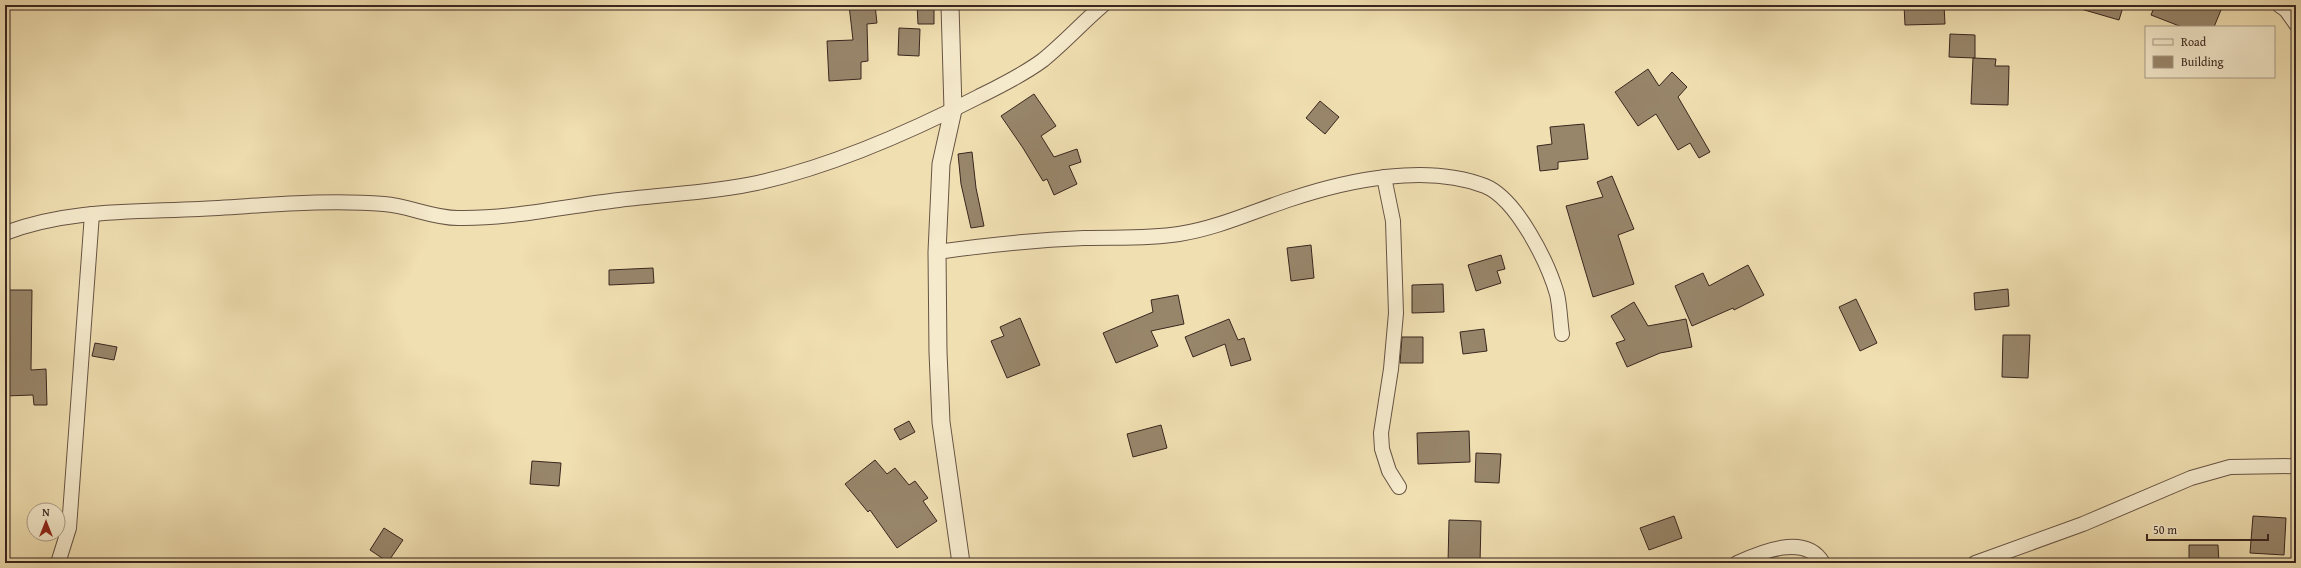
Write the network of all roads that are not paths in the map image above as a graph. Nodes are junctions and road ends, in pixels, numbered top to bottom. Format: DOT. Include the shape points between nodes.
graph roads {
  1 [pos="950,5"];
  2 [pos="1102,5"];
  3 [pos="2279,5"];
  4 [pos="2296,24"];
  5 [pos="953,110"];
  6 [pos="1384,177"];
  7 [pos="92,214"];
  8 [pos="5,233"];
  9 [pos="937,252"];
  10 [pos="1562,334"];
  11 [pos="2296,466"];
  12 [pos="1399,487"];
  13 [pos="58,563"];
  14 [pos="960,563"];
  15 [pos="1737,563"];
  16 [pos="1823,563"];
  17 [pos="1975,563"];
  1 -- 5 [label="street"];
  2 -- 5 [label="street" via="1042,60 1010,81"];
  3 -- 4 [label="street"];
  5 -- 7 [label="street" via="873,145 803,171 755,184 543,212 459,218 435,217 385,204 325,202"];
  5 -- 9 [label="street" via="941,164"];
  6 -- 9 [label="street" via="1360,180 1291,199 1254,214 1179,234 1020,241"];
  6 -- 10 [label="street" via="1419,175 1456,179 1486,186 1503,198 1533,241 1550,278 1557,295"];
  6 -- 12 [label="street" via="1393,221 1396,313 1391,369 1380,433 1389,471"];
  7 -- 8 [label="street" via="28,224"];
  7 -- 13 [label="street" via="69,528"];
  9 -- 14 [label="street" via="941,422"];
  11 -- 17 [label="street" via="2230,467 2191,478 2083,524"];
  15 -- 16 [label="street" via="1774,549 1790,547 1807,549"];
}
